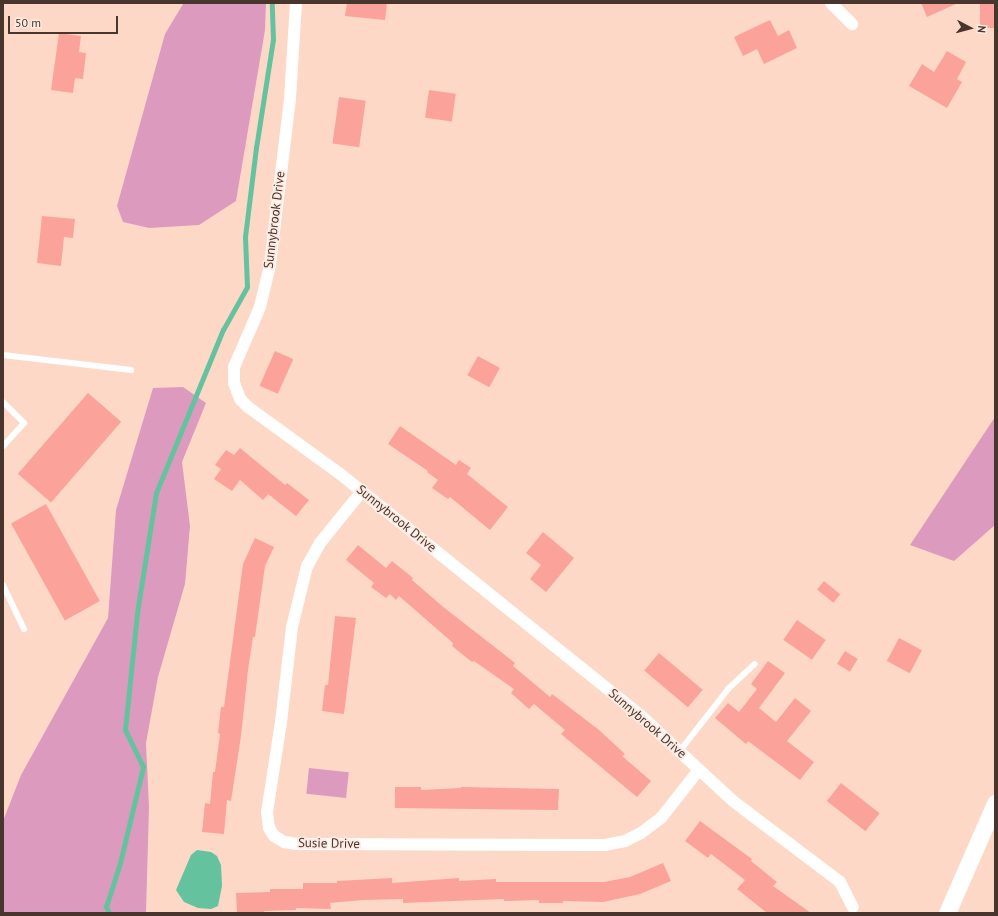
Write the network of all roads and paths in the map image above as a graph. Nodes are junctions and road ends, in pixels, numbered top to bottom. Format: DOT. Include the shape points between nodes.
graph roads {
  1 [pos="296,3"];
  2 [pos="831,3"];
  3 [pos="852,24"];
  4 [pos="3,355"];
  5 [pos="131,370"];
  6 [pos="3,402"];
  7 [pos="3,446"];
  8 [pos="362,492"];
  9 [pos="3,585"];
  10 [pos="4,594"];
  11 [pos="24,629"];
  12 [pos="755,664"];
  13 [pos="679,752"];
  14 [pos="698,771"];
  15 [pos="995,803"];
  16 [pos="853,907"];
  17 [pos="947,913"];
  1 -- 8 [label="street, Sunnybrook Drive" via="290,99 270,265 260,307 234,367 234,383 240,399 248,408"];
  2 -- 3 [label="street"];
  4 -- 5 [label="lane"];
  6 -- 7 [label="lane" via="24,423"];
  8 -- 13 [label="street, Sunnybrook Drive" via="639,714"];
  8 -- 14 [label="street, Susie Drive" via="320,543 307,566 292,627 267,812 269,828 274,836 284,842 297,844 605,845 641,834 661,818"];
  9 -- 10 [label="lane"];
  10 -- 11 [label="lane"];
  12 -- 13 [label="lane" via="729,688"];
  13 -- 14 [label="street, Sunnybrook Drive"];
  14 -- 16 [label="street, Sunnybrook Drive" via="755,819 840,882"];
  15 -- 17 [label="main road"];
}
